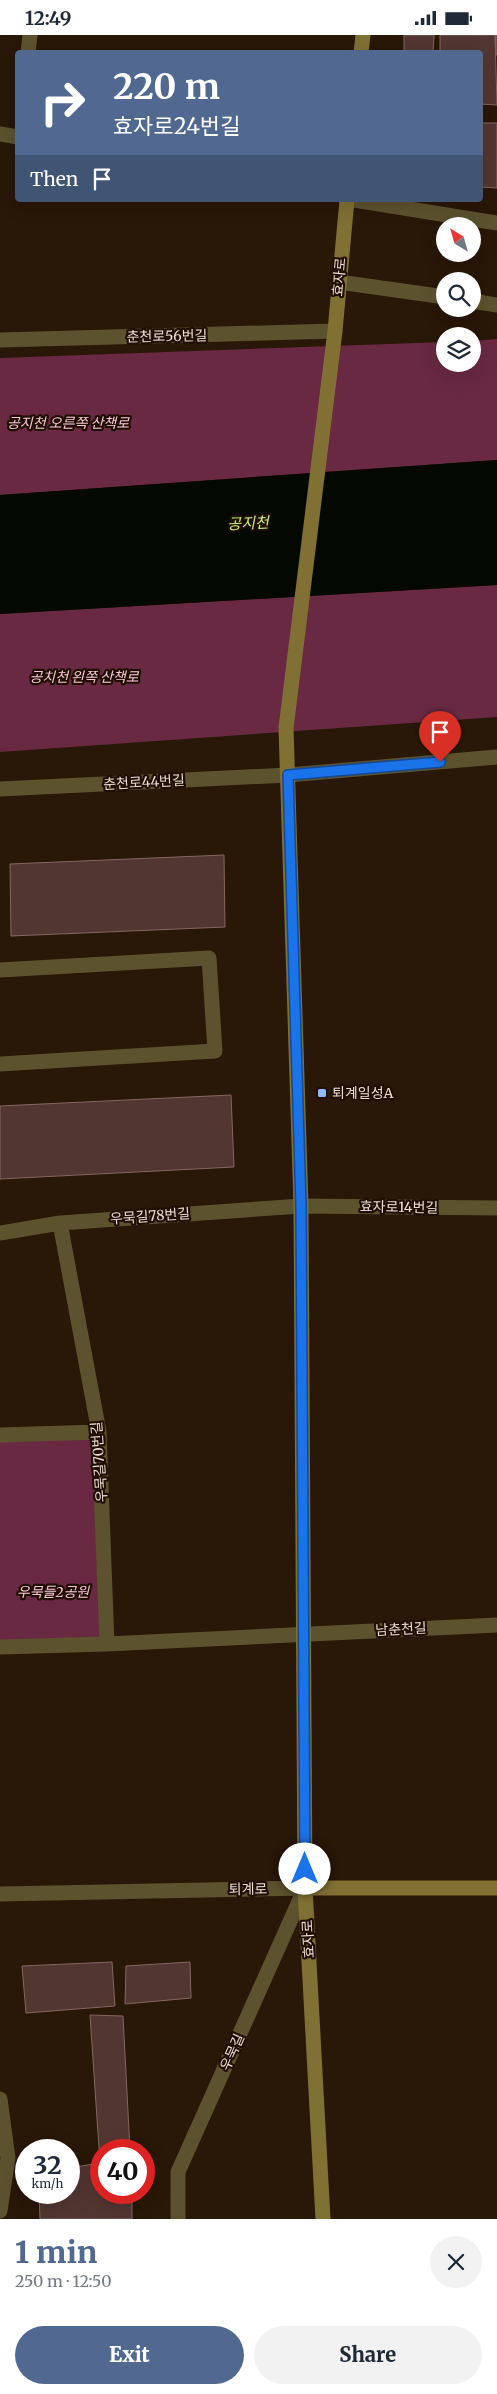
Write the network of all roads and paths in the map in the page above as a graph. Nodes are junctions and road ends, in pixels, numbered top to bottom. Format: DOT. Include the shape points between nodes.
graph roads {
  1 [pos="30,35"];
  2 [pos="363,35"];
  3 [pos="28,50"];
  4 [pos="361,50"];
  5 [pos="0,134"];
  6 [pos="15,136"];
  7 [pos="347,202"];
  8 [pos="366,202"];
  9 [pos="497,223"];
  10 [pos="339,282"];
  11 [pos="436,296"];
  12 [pos="481,302"];
  13 [pos="497,305"];
  14 [pos="335,331"];
  15 [pos="0,340"];
  16 [pos="497,757"];
  17 [pos="288,775"];
  18 [pos="0,789"];
  19 [pos="0,970"];
  20 [pos="0,1064"];
  21 [pos="301,1206"];
  22 [pos="497,1207"];
  23 [pos="60,1223"];
  24 [pos="0,1233"];
  25 [pos="99,1432"];
  26 [pos="0,1435"];
  27 [pos="497,1625"];
  28 [pos="304,1633"];
  29 [pos="107,1645"];
  30 [pos="0,1647"];
  31 [pos="305,1888"];
  32 [pos="497,1888"];
  33 [pos="0,1894"];
  34 [pos="0,2099"];
  35 [pos="4,2158"];
  36 [pos="0,2211"];
  37 [pos="178,2219"];
  38 [pos="323,2219"];
  1 -- 3 [label="street"];
  2 -- 4 [label="street"];
  5 -- 6 [label="street"];
  7 -- 10 [label="street, 효자로"];
  8 -- 9 [label="street"];
  10 -- 11 [label="street"];
  10 -- 14 [label="street, 효자로"];
  12 -- 13 [label="street"];
  14 -- 15 [label="street, 춘천로56번길"];
  14 -- 17 [label="street, 효자로" via="286,728"];
  16 -- 17 [label="street, 춘천로44번길"];
  17 -- 18 [label="street, 춘천로44번길"];
  17 -- 21 [label="street, 효자로"];
  19 -- 20 [label="street" via="209,959 215,1051"];
  21 -- 22 [label="street, 효자로14번길"];
  21 -- 23 [label="street, 우묵길78번길"];
  21 -- 28 [label="street, 효자로"];
  23 -- 24 [label="street, 우묵길78번길"];
  23 -- 25 [label="street, 우묵길70번길"];
  25 -- 26 [label="street"];
  25 -- 29 [label="street, 우묵길70번길"];
  27 -- 28 [label="street, 남춘천길"];
  28 -- 29 [label="street"];
  28 -- 31 [label="street, 효자로"];
  29 -- 30 [label="street"];
  31 -- 32 [label="street, 퇴계로"];
  31 -- 33 [label="street, 퇴계로"];
  31 -- 37 [label="street, 우묵길" via="178,2172"];
  31 -- 38 [label="street, 효자로"];
  34 -- 35 [label="street"];
  35 -- 36 [label="street"];
}
